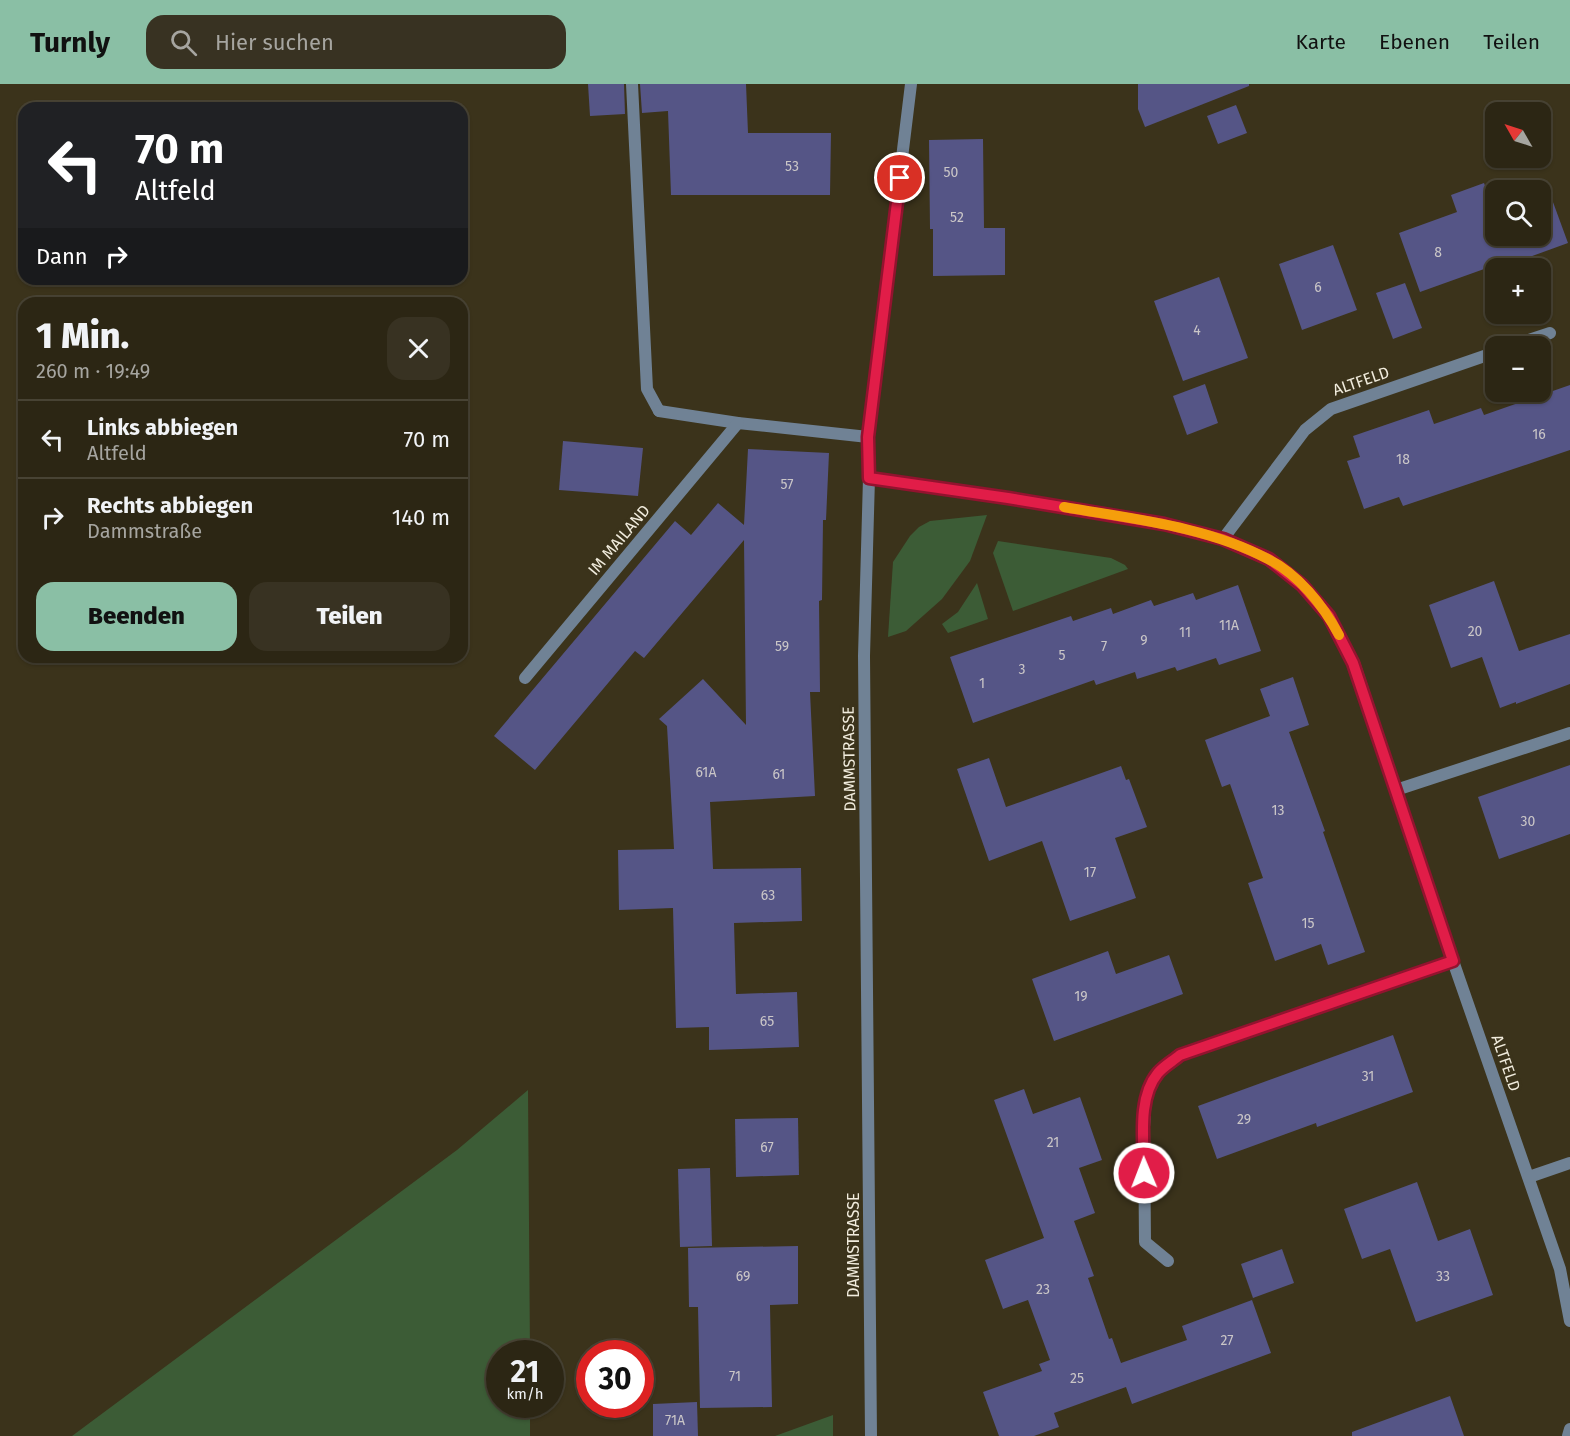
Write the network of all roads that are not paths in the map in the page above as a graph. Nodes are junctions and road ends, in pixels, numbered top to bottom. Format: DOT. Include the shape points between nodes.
graph roads {
  1 [pos="632,84"];
  2 [pos="911,84"];
  3 [pos="1550,333"];
  4 [pos="1541,336"];
  5 [pos="1485,356"];
  6 [pos="738,423"];
  7 [pos="868,437"];
  8 [pos="869,478"];
  9 [pos="1223,539"];
  10 [pos="525,678"];
  11 [pos="1570,733"];
  12 [pos="1396,790"];
  13 [pos="1453,961"];
  14 [pos="1570,1163"];
  15 [pos="1529,1177"];
  16 [pos="1168,1261"];
  17 [pos="1570,1321"];
  18 [pos="1570,1429"];
  19 [pos="871,1436"];
  20 [pos="1568,1436"];
  1 -- 6 [label="street" via="647,389 659,411"];
  2 -- 7 [label="street, DAMMSTRASSE"];
  3 -- 4 [label="street"];
  5 -- 9 [label="street, ALTFELD" via="1330,409 1305,430"];
  6 -- 7 [label="street"];
  6 -- 10 [label="street, IM MAILAND"];
  7 -- 8 [label="street, DAMMSTRASSE"];
  8 -- 9 [label="street, ALTFELD" via="1164,524"];
  8 -- 19 [label="street, DAMMSTRASSE" via="864,656"];
  9 -- 12 [label="street, ALTFELD" via="1269,559 1302,585 1329,616 1353,663"];
  11 -- 12 [label="street"];
  12 -- 13 [label="street, ALTFELD"];
  13 -- 15 [label="street, ALTFELD"];
  13 -- 16 [label="street" via="1180,1055 1158,1073 1146,1095 1145,1242"];
  14 -- 15 [label="street"];
  15 -- 17 [label="street, ALTFELD" via="1560,1269"];
  18 -- 20 [label="street"];
}
